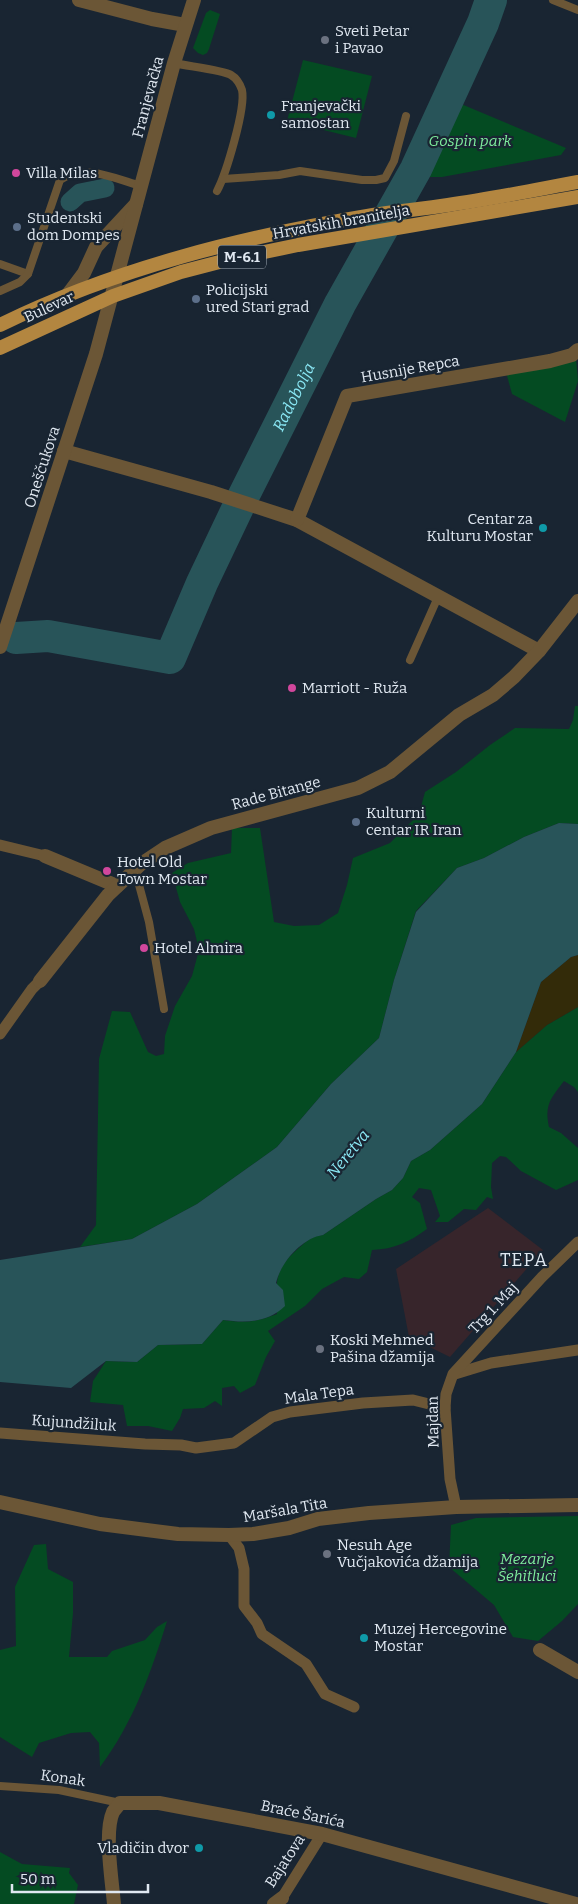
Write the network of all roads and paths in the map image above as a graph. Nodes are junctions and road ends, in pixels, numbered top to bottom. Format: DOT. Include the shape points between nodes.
graph roads {
  1 [pos="79,0"];
  2 [pos="194,0"];
  3 [pos="553,0"];
  4 [pos="578,10"];
  5 [pos="185,25"];
  6 [pos="174,64"];
  7 [pos="406,116"];
  8 [pos="223,178"];
  9 [pos="578,182"];
  10 [pos="141,186"];
  11 [pos="217,190"];
  12 [pos="578,197"];
  13 [pos="136,203"];
  14 [pos="0,264"];
  15 [pos="28,274"];
  16 [pos="118,276"];
  17 [pos="0,291"];
  18 [pos="113,296"];
  19 [pos="66,297"];
  20 [pos="0,325"];
  21 [pos="0,348"];
  22 [pos="578,350"];
  23 [pos="64,451"];
  24 [pos="298,520"];
  25 [pos="438,597"];
  26 [pos="578,601"];
  27 [pos="0,645"];
  28 [pos="539,651"];
  29 [pos="410,660"];
  30 [pos="0,845"];
  31 [pos="45,856"];
  32 [pos="135,870"];
  33 [pos="117,886"];
  34 [pos="40,981"];
  35 [pos="164,1009"];
  36 [pos="0,1034"];
  37 [pos="578,1242"];
  38 [pos="578,1350"];
  39 [pos="453,1374"];
  40 [pos="445,1408"];
  41 [pos="0,1433"];
  42 [pos="145,1444"];
  43 [pos="0,1502"];
  44 [pos="578,1506"];
  45 [pos="456,1507"];
  46 [pos="229,1535"];
  47 [pos="540,1650"];
  48 [pos="578,1672"];
  49 [pos="354,1707"];
  50 [pos="0,1786"];
  51 [pos="120,1803"];
  52 [pos="322,1834"];
  53 [pos="278,1901"];
  54 [pos="114,1904"];
  55 [pos="576,1904"];
  1 -- 5 [label="street"];
  2 -- 5 [label="street, Franjevačka"];
  3 -- 4 [label="lane"];
  5 -- 6 [label="street, Franjevačka"];
  6 -- 8 [label="lane" via="229,74 238,81 242,90 236,130"];
  6 -- 10 [label="street, Franjevačka"];
  7 -- 8 [label="lane" via="394,162 385,178 362,180 300,171"];
  8 -- 11 [label="lane"];
  9 -- 16 [label="main road, M-6.1" via="372,215 249,240"];
  10 -- 13 [label="street, Franjevačka"];
  10 -- 15 [label="lane" via="88,172 77,172 60,180"];
  12 -- 18 [label="main road, Hrvatskih branitelja / M-6.1" via="231,259 181,272"];
  13 -- 16 [label="street, Franjevačka"];
  13 -- 19 [label="street, Franjevačka" via="96,247 84,273"];
  14 -- 15 [label="lane"];
  15 -- 17 [label="lane" via="20,282"];
  16 -- 18 [label="street, Franjevačka"];
  16 -- 19 [label="main road, M-6.1"];
  18 -- 21 [label="main road, Bulevar / M-6.1"];
  18 -- 23 [label="street, Oneščukova"];
  19 -- 20 [label="main road, M-6.1"];
  22 -- 24 [label="street, Husnije Repca" via="550,361 347,396"];
  23 -- 24 [label="street"];
  23 -- 27 [label="street, Oneščukova"];
  24 -- 25 [label="street"];
  25 -- 28 [label="street"];
  25 -- 29 [label="lane"];
  26 -- 28 [label="street, Rade Bitange"];
  28 -- 32 [label="street, Rade Bitange" via="493,695 459,715 390,772 358,788 211,828 165,848"];
  30 -- 31 [label="street"];
  31 -- 33 [label="street"];
  32 -- 33 [label="street, Rade Bitange"];
  32 -- 35 [label="lane" via="149,922"];
  33 -- 34 [label="street, Rade Bitange"];
  34 -- 36 [label="street, Rade Bitange"];
  37 -- 39 [label="street, Trg 1. Maj"];
  38 -- 39 [label="street" via="490,1363"];
  39 -- 40 [label="street, Majdan"];
  40 -- 42 [label="street, Mala Tepa" via="412,1400 332,1406 272,1417 234,1443 196,1448 181,1444"];
  40 -- 45 [label="street, Majdan" via="450,1479"];
  41 -- 42 [label="street, Kujundžiluk"];
  43 -- 46 [label="street, Maršala Tita" via="100,1524 178,1534"];
  44 -- 45 [label="street, Maršala Tita"];
  45 -- 46 [label="street, Maršala Tita" via="318,1519 289,1528"];
  46 -- 49 [label="street" via="239,1548 244,1569 244,1606 262,1634 306,1664 325,1694"];
  47 -- 48 [label="street"];
  50 -- 51 [label="lane, Konak" via="59,1790"];
  51 -- 52 [label="street, Braće Šarića" via="159,1803"];
  51 -- 54 [label="street" via="113,1811 111,1822"];
  52 -- 53 [label="street, Bajatova"];
  52 -- 55 [label="street, Braće Šarića"];
}
